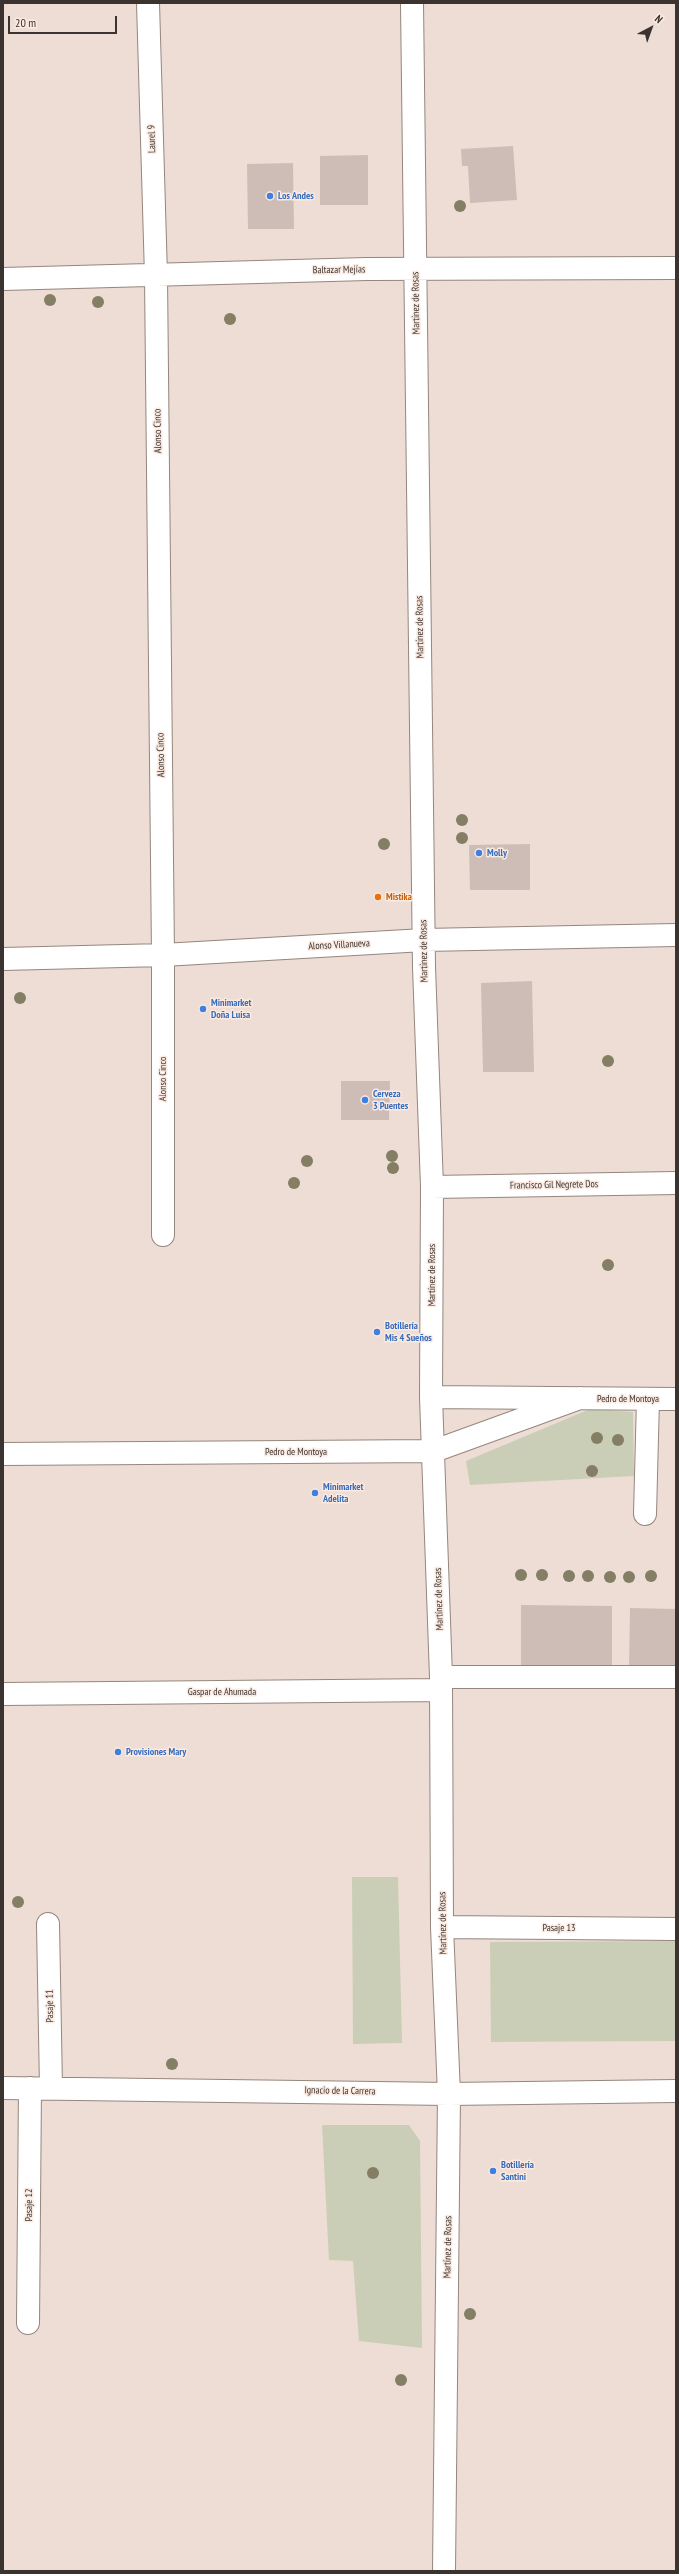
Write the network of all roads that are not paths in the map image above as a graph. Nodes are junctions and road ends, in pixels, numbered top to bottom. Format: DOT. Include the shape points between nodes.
graph roads {
  1 [pos="148,3"];
  2 [pos="412,3"];
  3 [pos="676,268"];
  4 [pos="416,270"];
  5 [pos="156,276"];
  6 [pos="3,279"];
  7 [pos="676,935"];
  8 [pos="424,940"];
  9 [pos="163,955"];
  10 [pos="3,959"];
  11 [pos="676,1183"];
  12 [pos="432,1187"];
  13 [pos="163,1235"];
  14 [pos="431,1397"];
  15 [pos="580,1398"];
  16 [pos="648,1399"];
  17 [pos="676,1399"];
  18 [pos="434,1451"];
  19 [pos="3,1454"];
  20 [pos="645,1514"];
  21 [pos="676,1677"];
  22 [pos="442,1684"];
  23 [pos="3,1694"];
  24 [pos="48,1924"];
  25 [pos="442,1927"];
  26 [pos="676,1929"];
  27 [pos="3,2088"];
  28 [pos="30,2088"];
  29 [pos="51,2088"];
  30 [pos="676,2091"];
  31 [pos="449,2094"];
  32 [pos="28,2323"];
  33 [pos="444,2571"];
  1 -- 5 [label="street, Laurel 9"];
  2 -- 4 [label="street, Martínez de Rosas"];
  3 -- 4 [label="street, Baltazar Mejías"];
  4 -- 5 [label="street, Baltazar Mejías" via="367,269"];
  4 -- 8 [label="street, Martínez de Rosas"];
  5 -- 6 [label="street, Baltazar Mejías"];
  5 -- 9 [label="street, Alonso Cinco"];
  7 -- 8 [label="street, Alonso Villanueva"];
  8 -- 9 [label="street, Alonso Villanueva"];
  8 -- 12 [label="street, Martínez de Rosas"];
  9 -- 10 [label="street, Alonso Villanueva"];
  9 -- 13 [label="street, Alonso Cinco"];
  11 -- 12 [label="street, Francisco Gil Negrete Dos"];
  12 -- 14 [label="street, Martínez de Rosas"];
  14 -- 15 [label="street, Pedro de Montoya"];
  14 -- 18 [label="street, Martínez de Rosas"];
  15 -- 16 [label="street, Pedro de Montoya"];
  15 -- 18 [label="street, Pedro de Montoya"];
  16 -- 17 [label="street, Pedro de Montoya"];
  16 -- 20 [label="street"];
  18 -- 19 [label="street, Pedro de Montoya"];
  18 -- 22 [label="street, Martínez de Rosas"];
  21 -- 22 [label="street, Gaspar de Ahumada"];
  22 -- 23 [label="street, Gaspar de Ahumada"];
  22 -- 25 [label="street, Martínez de Rosas"];
  24 -- 29 [label="street, Pasaje 11"];
  25 -- 26 [label="street, Pasaje 13"];
  25 -- 31 [label="street, Martínez de Rosas"];
  27 -- 28 [label="street, Ignacio de la Carrera"];
  28 -- 29 [label="street, Ignacio de la Carrera"];
  28 -- 32 [label="street, Pasaje 12"];
  29 -- 31 [label="street, Ignacio de la Carrera"];
  30 -- 31 [label="street, Ignacio de la Carrera"];
  31 -- 33 [label="street, Martínez de Rosas"];
}
